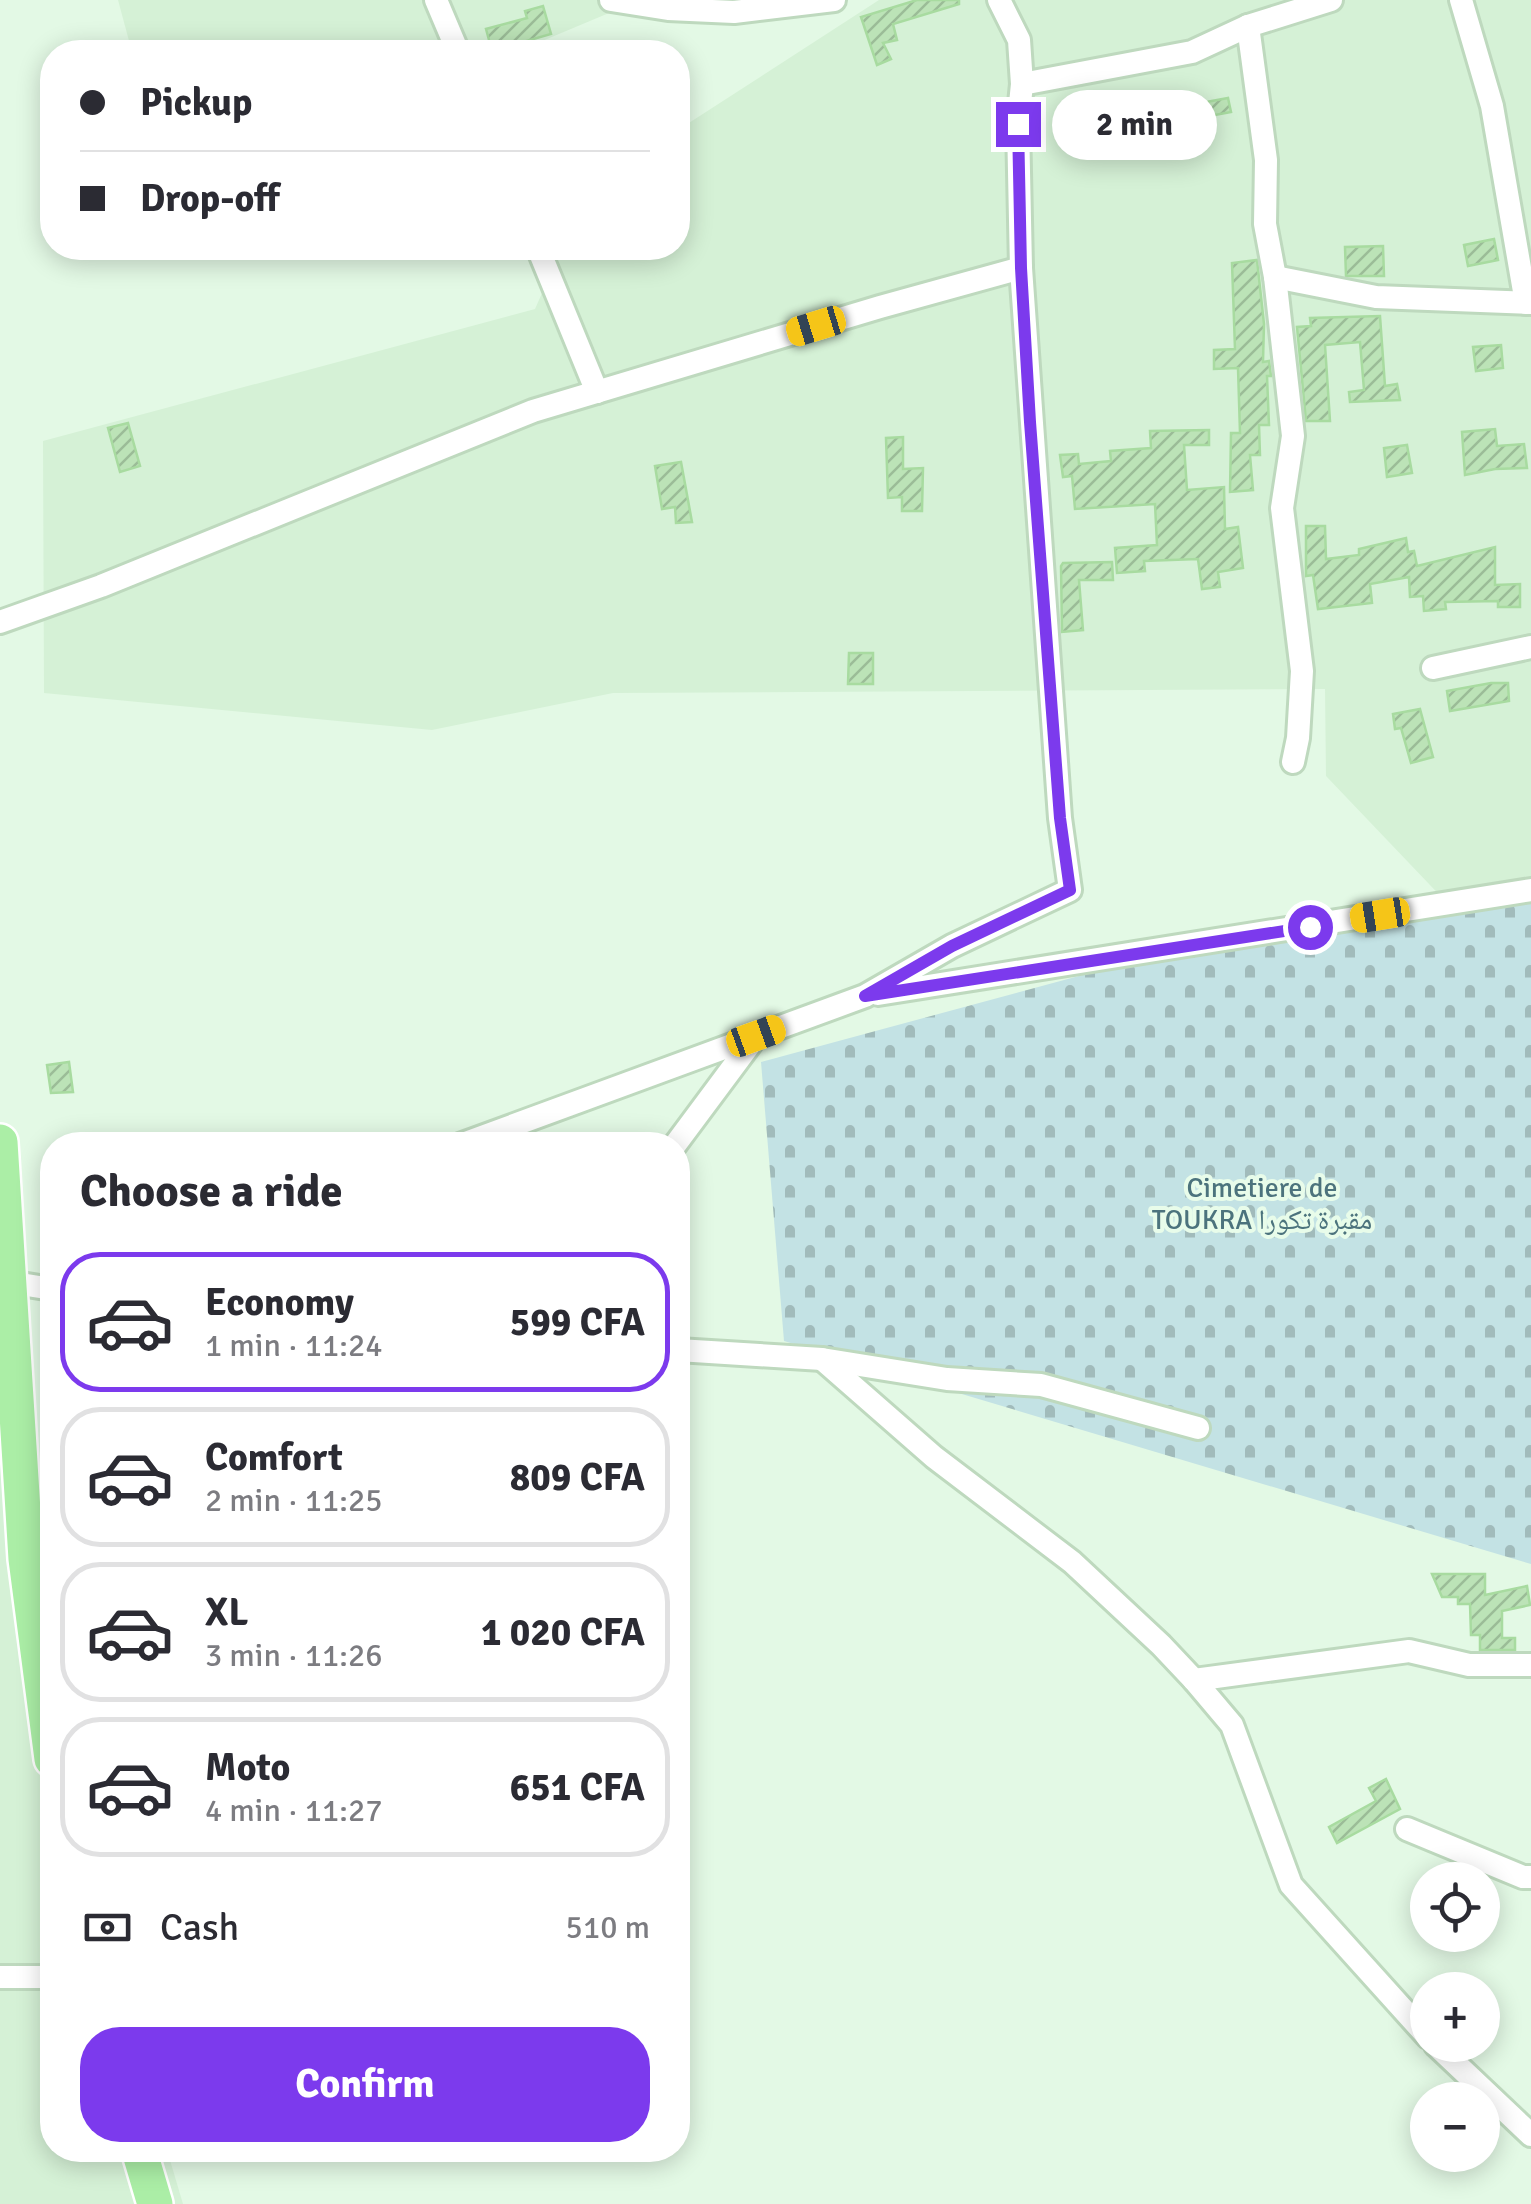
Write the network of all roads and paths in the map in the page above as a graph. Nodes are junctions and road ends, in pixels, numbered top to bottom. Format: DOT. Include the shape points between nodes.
graph roads {
  1 [pos="436,0"];
  2 [pos="611,0"];
  3 [pos="834,0"];
  4 [pos="999,0"];
  5 [pos="1331,0"];
  6 [pos="1461,0"];
  7 [pos="1248,26"];
  8 [pos="453,40"];
  9 [pos="1022,84"];
  10 [pos="543,260"];
  11 [pos="1021,268"];
  12 [pos="1275,277"];
  13 [pos="1528,303"];
  14 [pos="597,392"];
  15 [pos="0,622"];
  16 [pos="1531,648"];
  17 [pos="1433,668"];
  18 [pos="1293,762"];
  19 [pos="1531,890"];
  20 [pos="865,996"];
  21 [pos="756,1036"];
  22 [pos="495,1132"];
  23 [pos="685,1132"];
  24 [pos="0,1142"];
  25 [pos="8,1282"];
  26 [pos="40,1287"];
  27 [pos="690,1351"];
  28 [pos="822,1359"];
  29 [pos="1198,1428"];
  30 [pos="1531,1665"];
  31 [pos="40,1667"];
  32 [pos="1194,1680"];
  33 [pos="1407,1829"];
  34 [pos="1528,1882"];
  35 [pos="0,1977"];
  36 [pos="40,1977"];
  37 [pos="1410,2017"];
  38 [pos="1454,2062"];
  39 [pos="1531,2136"];
  40 [pos="143,2162"];
  41 [pos="155,2204"];
  1 -- 8 [label="street"];
  2 -- 3 [label="street" via="734,12"];
  4 -- 9 [label="street" via="1019,40"];
  5 -- 7 [label="street"];
  6 -- 13 [label="street" via="1492,106"];
  7 -- 9 [label="street" via="1192,52"];
  7 -- 12 [label="street"];
  9 -- 11 [label="street"];
  10 -- 14 [label="street"];
  11 -- 14 [label="street"];
  11 -- 20 [label="street" via="1070,890"];
  12 -- 13 [label="street" via="1376,297"];
  12 -- 18 [label="street" via="1294,436 1282,508 1302,670"];
  14 -- 15 [label="street"];
  16 -- 17 [label="street"];
  19 -- 20 [label="street"];
  20 -- 21 [label="street"];
  21 -- 22 [label="street"];
  21 -- 23 [label="street"];
  24 -- 25 [label="highway"];
  25 -- 26 [label="street"];
  25 -- 31 [label="highway" via="26,1560"];
  27 -- 28 [label="street"];
  28 -- 29 [label="street" via="947,1379 1042,1385"];
  28 -- 32 [label="street" via="934,1457 1072,1562"];
  30 -- 32 [label="street" via="1468,1665 1409,1650"];
  32 -- 37 [label="street" via="1232,1725 1290,1885"];
  33 -- 34 [label="street"];
  35 -- 36 [label="street"];
  38 -- 39 [label="street"];
  40 -- 41 [label="highway"];
}
